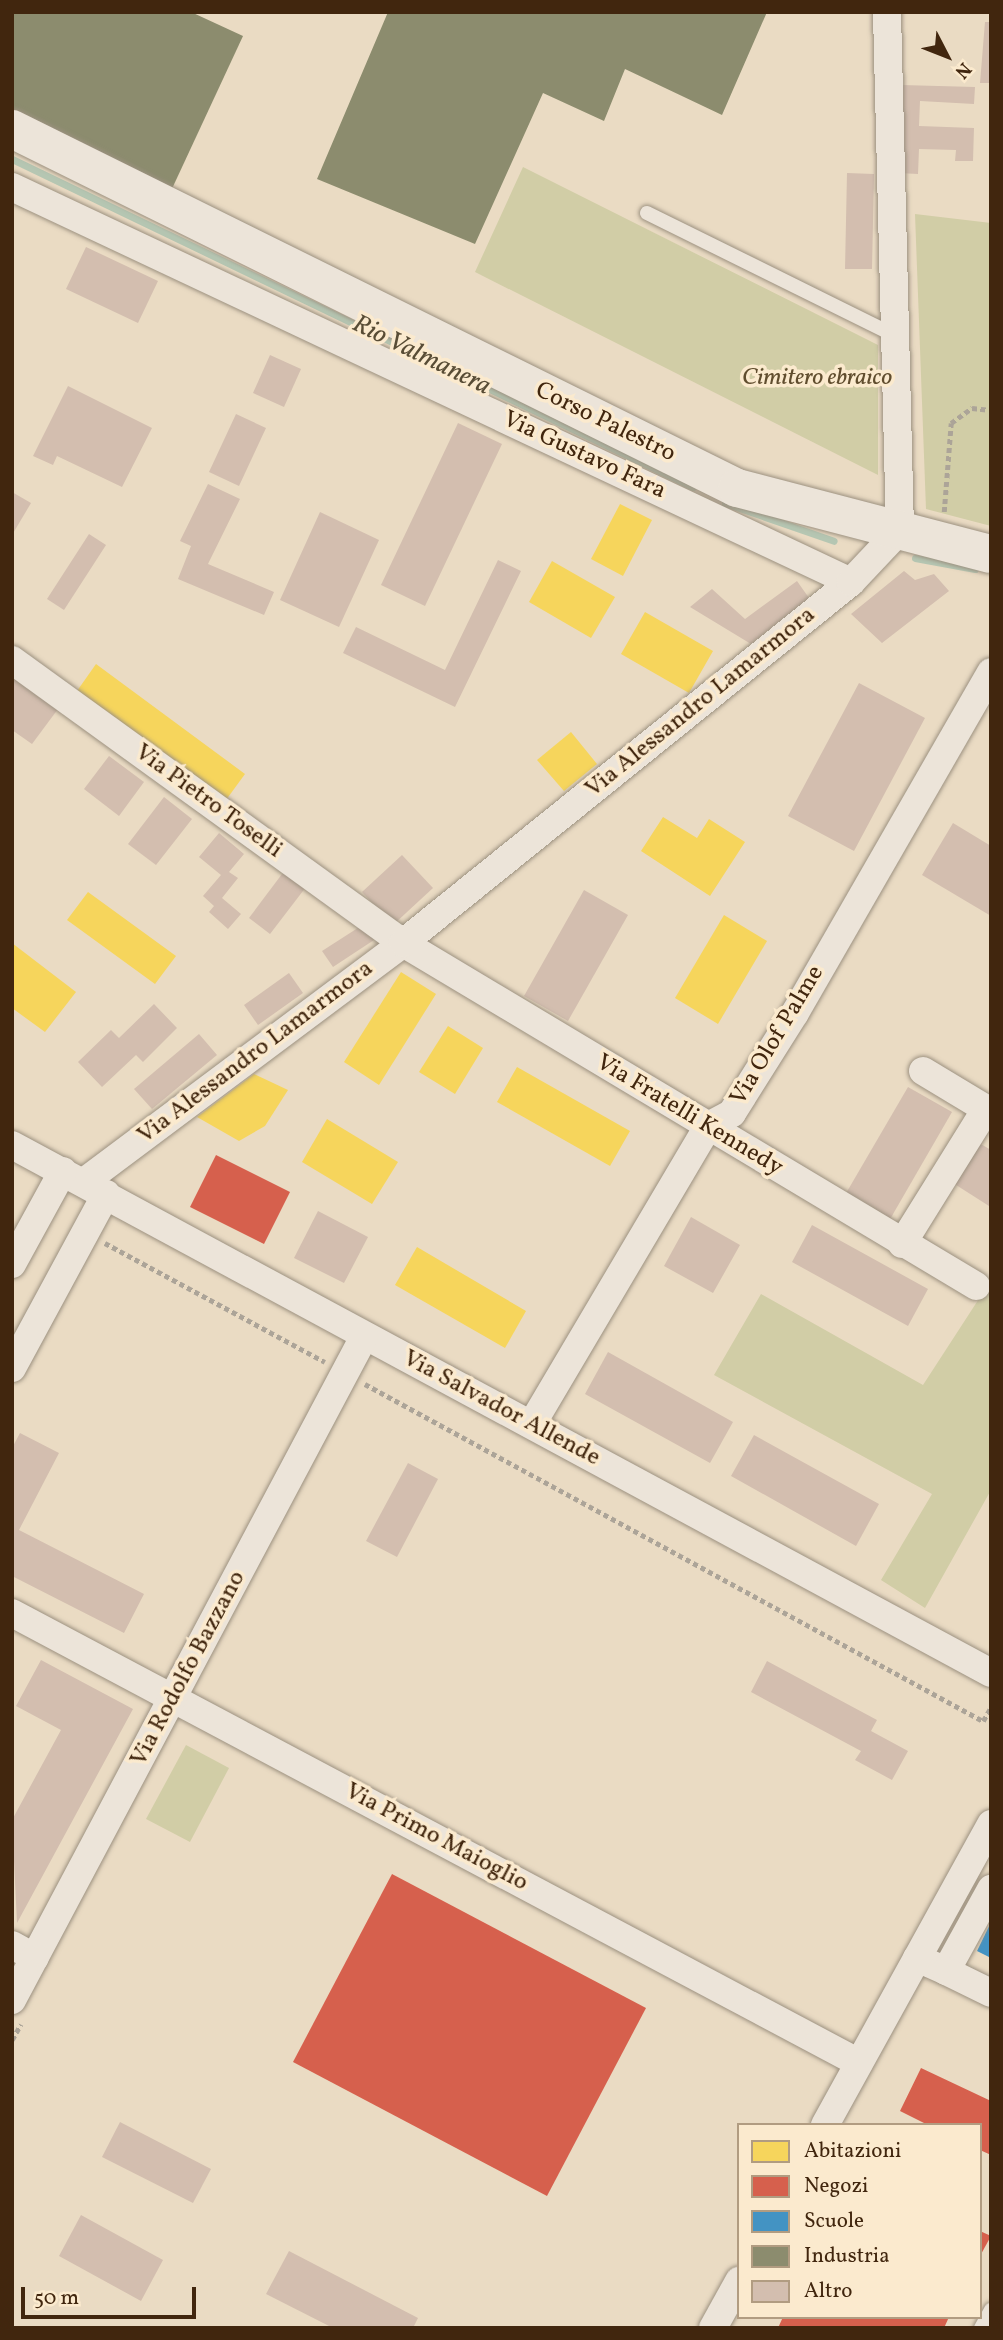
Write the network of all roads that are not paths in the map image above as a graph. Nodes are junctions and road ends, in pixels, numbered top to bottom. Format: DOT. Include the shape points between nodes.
graph roads {
  1 [pos="887,12"];
  2 [pos="12,129"];
  3 [pos="12,187"];
  4 [pos="647,213"];
  5 [pos="892,334"];
  6 [pos="900,530"];
  7 [pos="991,554"];
  8 [pos="851,582"];
  9 [pos="12,660"];
  10 [pos="991,672"];
  11 [pos="403,943"];
  12 [pos="923,1071"];
  13 [pos="988,1111"];
  14 [pos="708,1126"];
  15 [pos="12,1145"];
  16 [pos="84,1182"];
  17 [pos="902,1244"];
  18 [pos="12,1265"];
  19 [pos="976,1286"];
  20 [pos="364,1337"];
  21 [pos="12,1368"];
  22 [pos="532,1424"];
  23 [pos="12,1614"];
  24 [pos="991,1673"];
  25 [pos="174,1699"];
  26 [pos="991,1824"];
  27 [pos="991,1889"];
  28 [pos="23,1952"];
  29 [pos="917,1958"];
  30 [pos="946,1971"];
  31 [pos="991,1993"];
  32 [pos="19,2008"];
  33 [pos="859,2063"];
  34 [pos="826,2123"];
  35 [pos="737,2285"];
  36 [pos="991,2310"];
  37 [pos="713,2328"];
  38 [pos="981,2328"];
  1 -- 5 [label="street"];
  2 -- 6 [label="street, Corso Palestro" via="737,488"];
  3 -- 8 [label="street, Via Gustavo Fara"];
  4 -- 5 [label="lane"];
  5 -- 6 [label="street"];
  6 -- 7 [label="street, Corso Palestro"];
  6 -- 8 [label="street, Via Alessandro Lamarmora"];
  8 -- 11 [label="street, Via Alessandro Lamarmora"];
  9 -- 11 [label="street, Via Pietro Toselli"];
  10 -- 14 [label="street, Via Olof Palme" via="788,1024 732,1113"];
  11 -- 14 [label="street, Via Fratelli Kennedy"];
  11 -- 16 [label="street, Via Alessandro Lamarmora"];
  12 -- 13 [label="street"];
  13 -- 17 [label="street"];
  14 -- 17 [label="street, Via Fratelli Kennedy"];
  14 -- 22 [label="street, Via Olof Palme"];
  15 -- 16 [label="street, Via Salvador Allende"];
  16 -- 18 [label="street"];
  16 -- 20 [label="street, Via Salvador Allende"];
  16 -- 21 [label="street" via="86,1233"];
  17 -- 19 [label="street, Via Fratelli Kennedy"];
  20 -- 22 [label="street, Via Salvador Allende"];
  20 -- 25 [label="street, Via Rodolfo Bazzano" via="354,1383"];
  22 -- 24 [label="street, Via Salvador Allende"];
  23 -- 25 [label="street, Via Primo Maioglio"];
  25 -- 28 [label="street, Via Rodolfo Bazzano"];
  25 -- 33 [label="street, Via Primo Maioglio"];
  26 -- 29 [label="street"];
  27 -- 30 [label="street"];
  28 -- 32 [label="street, Via Rodolfo Bazzano"];
  29 -- 30 [label="street"];
  29 -- 33 [label="street"];
  30 -- 31 [label="street"];
  33 -- 34 [label="street"];
  35 -- 37 [label="street"];
  36 -- 38 [label="lane"];
}
